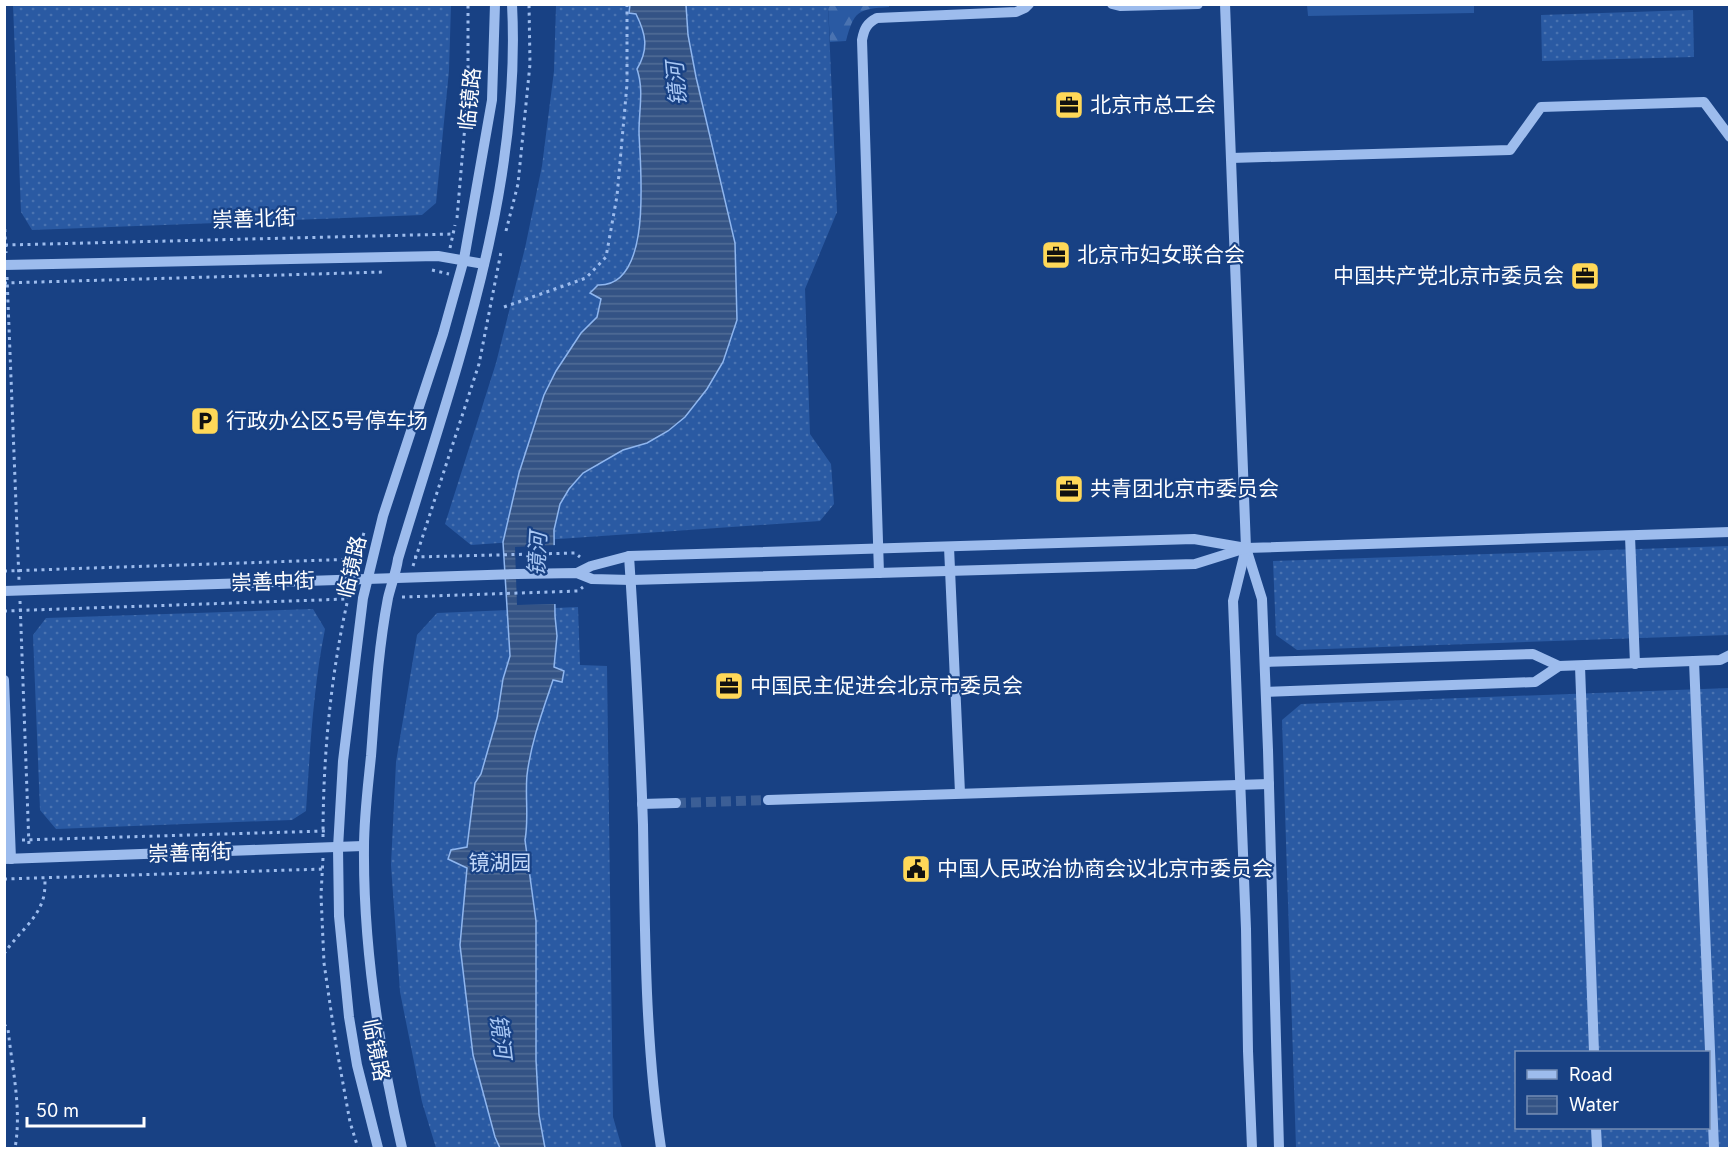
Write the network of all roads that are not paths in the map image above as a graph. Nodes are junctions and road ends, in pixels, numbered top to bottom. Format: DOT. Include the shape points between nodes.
graph roads {
  1 [pos="495,4"];
  2 [pos="512,4"];
  3 [pos="1029,4"];
  4 [pos="1112,4"];
  5 [pos="1198,4"];
  6 [pos="1225,4"];
  7 [pos="1730,137"];
  8 [pos="1231,158"];
  9 [pos="464,260"];
  10 [pos="484,264"];
  11 [pos="5,265"];
  12 [pos="1730,532"];
  13 [pos="1630,536"];
  14 [pos="949,546"];
  15 [pos="1246,548"];
  16 [pos="878,549"];
  17 [pos="629,556"];
  18 [pos="951,571"];
  19 [pos="577,573"];
  20 [pos="879,573"];
  21 [pos="395,578"];
  22 [pos="369,580"];
  23 [pos="631,580"];
  24 [pos="4,591"];
  25 [pos="1726,660"];
  26 [pos="1694,661"];
  27 [pos="1265,662"];
  28 [pos="1635,664"];
  29 [pos="1559,666"];
  30 [pos="1580,666"];
  31 [pos="4,680"];
  32 [pos="1266,692"];
  33 [pos="1240,784"];
  34 [pos="1269,784"];
  35 [pos="960,793"];
  36 [pos="768,800"];
  37 [pos="676,803"];
  38 [pos="642,804"];
  39 [pos="363,846"];
  40 [pos="338,848"];
  41 [pos="8,859"];
  42 [pos="1594,1051"];
  43 [pos="1710,1051"];
  44 [pos="1710,1051"];
  45 [pos="1596,1129"];
  46 [pos="378,1149"];
  47 [pos="402,1149"];
  48 [pos="661,1149"];
  49 [pos="1252,1149"];
  50 [pos="1279,1149"];
  51 [pos="1597,1149"];
  52 [pos="1714,1149"];
  1 -- 9 [label="street, 临镜路" via="492,100"];
  2 -- 10 [label="street, 临镜路" via="509,119"];
  3 -- 16 [label="street" via="1016,12 877,18 864,30"];
  4 -- 5 [label="street"];
  6 -- 8 [label="street"];
  7 -- 8 [label="street" via="1704,102 1541,107 1510,150"];
  8 -- 15 [label="street"];
  9 -- 10 [label="street, 崇善北街"];
  9 -- 11 [label="street, 崇善北街" via="438,256"];
  9 -- 22 [label="street, 临镜路" via="383,516"];
  10 -- 21 [label="street, 临镜路"];
  12 -- 13 [label="street"];
  13 -- 15 [label="street"];
  13 -- 28 [label="street"];
  14 -- 15 [label="street" via="1194,539"];
  14 -- 16 [label="street"];
  14 -- 18 [label="street"];
  15 -- 18 [label="street" via="1195,564"];
  15 -- 27 [label="street" via="1262,599"];
  15 -- 33 [label="street" via="1233,601"];
  16 -- 17 [label="street"];
  16 -- 20 [label="street"];
  17 -- 19 [label="street"];
  17 -- 23 [label="street"];
  18 -- 20 [label="street"];
  18 -- 35 [label="street"];
  19 -- 21 [label="street, 崇善中街"];
  19 -- 23 [label="street" via="592,579"];
  20 -- 23 [label="street"];
  21 -- 22 [label="street, 崇善中街"];
  21 -- 39 [label="street, 临镜路" via="376,685"];
  22 -- 24 [label="street, 崇善中街"];
  22 -- 40 [label="street, 临镜路" via="363,598 343,761"];
  23 -- 38 [label="street"];
  25 -- 26 [label="street"];
  26 -- 28 [label="street"];
  26 -- 43 [label="street"];
  27 -- 29 [label="street" via="1533,654"];
  27 -- 32 [label="street"];
  28 -- 30 [label="street"];
  29 -- 30 [label="street"];
  29 -- 32 [label="street" via="1535,682"];
  30 -- 42 [label="street"];
  31 -- 41 [label="street"];
  32 -- 34 [label="street"];
  33 -- 34 [label="street"];
  33 -- 35 [label="street"];
  33 -- 49 [label="street"];
  34 -- 50 [label="street"];
  35 -- 36 [label="street"];
  37 -- 38 [label="street"];
  38 -- 48 [label="street" via="648,1005 653,1094"];
  39 -- 40 [label="street, 崇善南街"];
  39 -- 47 [label="street, 临镜路" via="371,989"];
  40 -- 41 [label="street, 崇善南街"];
  40 -- 46 [label="street, 临镜路" via="339,916 349,1017"];
  44 -- 52 [label="street"];
  45 -- 51 [label="street"];
}
